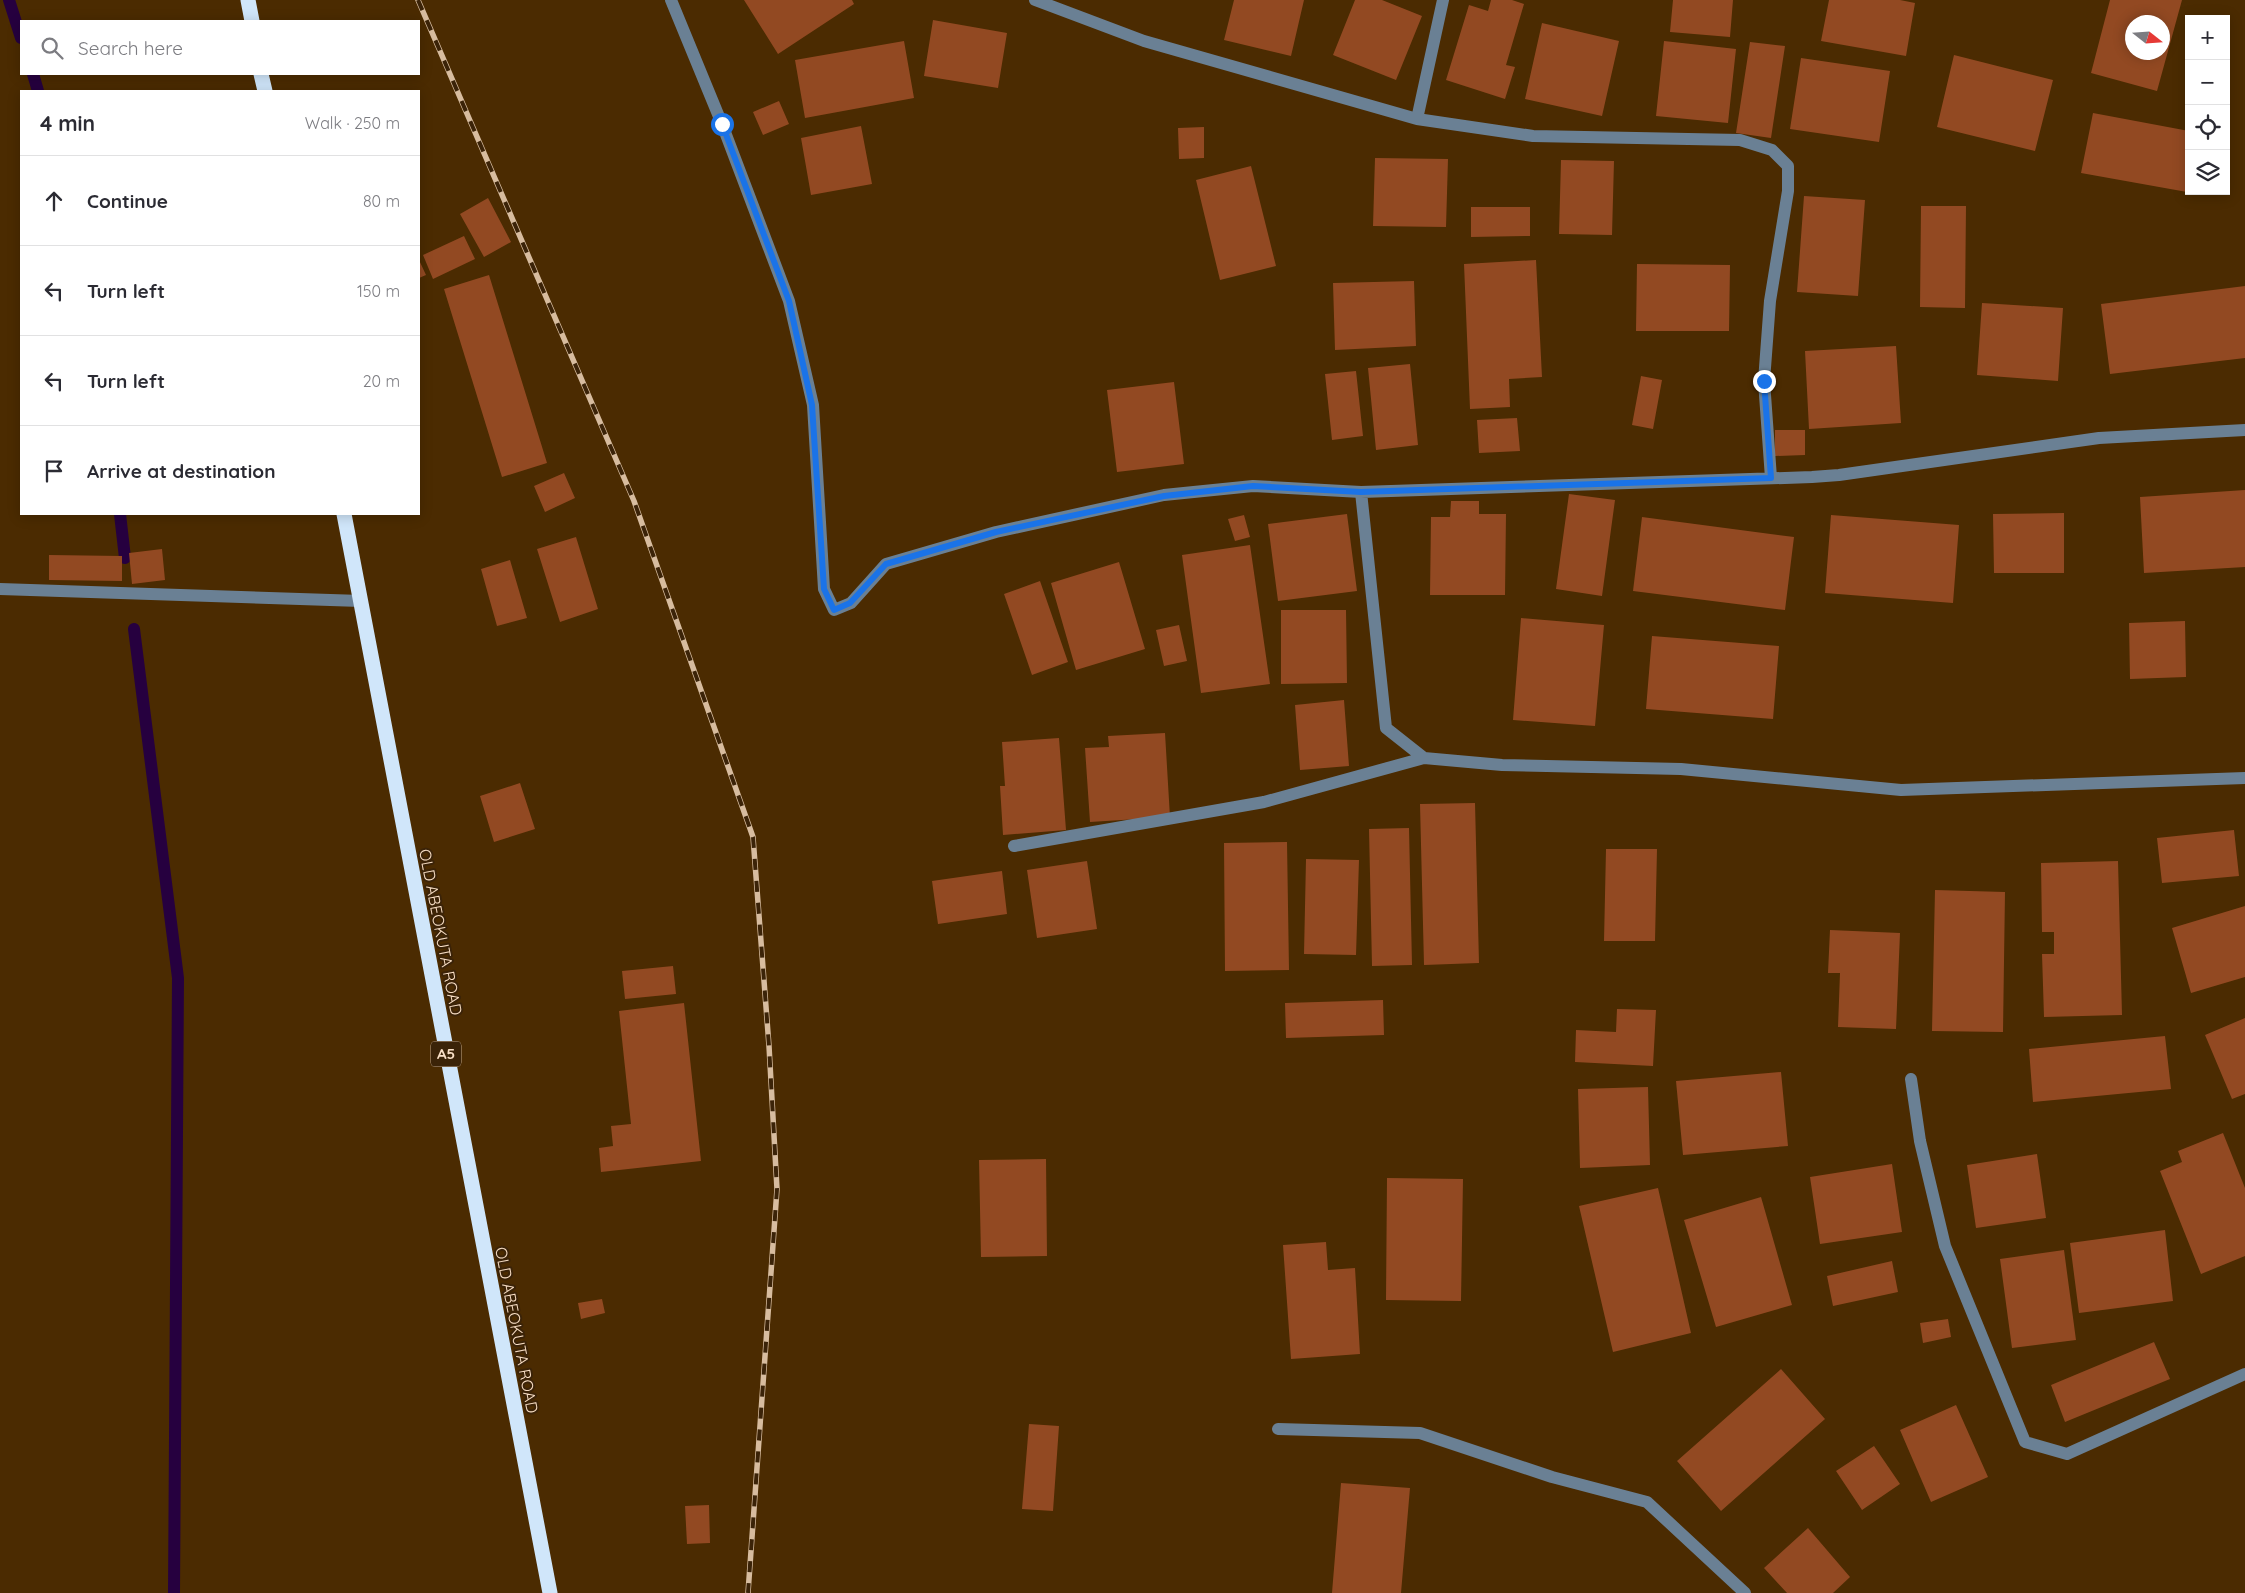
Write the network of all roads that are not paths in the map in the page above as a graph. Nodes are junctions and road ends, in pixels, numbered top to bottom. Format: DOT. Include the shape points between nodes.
graph roads {
  1 [pos="248,0"];
  2 [pos="671,0"];
  3 [pos="1035,0"];
  4 [pos="1443,0"];
  5 [pos="252,20"];
  6 [pos="261,75"];
  7 [pos="264,90"];
  8 [pos="1417,119"];
  9 [pos="2245,430"];
  10 [pos="1771,478"];
  11 [pos="1361,492"];
  12 [pos="344,515"];
  13 [pos="0,589"];
  14 [pos="361,601"];
  15 [pos="1424,758"];
  16 [pos="2245,778"];
  17 [pos="1014,846"];
  18 [pos="1911,1079"];
  19 [pos="2245,1374"];
  20 [pos="1278,1429"];
  21 [pos="550,1593"];
  22 [pos="1745,1593"];
  1 -- 5 [label="highway"];
  2 -- 11 [label="street" via="789,301 812,405 824,589 834,610 850,603 886,564 996,532 1164,496 1253,486"];
  3 -- 8 [label="street" via="1144,41"];
  4 -- 8 [label="street"];
  6 -- 7 [label="highway"];
  8 -- 10 [label="street" via="1533,136 1740,140 1772,150 1788,166 1788,191 1770,301 1764,381"];
  9 -- 10 [label="street" via="2099,438 1839,475"];
  10 -- 11 [label="street"];
  11 -- 15 [label="street" via="1386,728"];
  12 -- 14 [label="highway, OLD ABEOKUTA ROAD / A5"];
  13 -- 14 [label="street"];
  14 -- 21 [label="highway, OLD ABEOKUTA ROAD / A5"];
  15 -- 16 [label="street" via="1502,765 1681,769 1901,790"];
  15 -- 17 [label="street" via="1264,802"];
  18 -- 19 [label="street" via="1920,1141 1945,1246 2025,1442 2067,1454"];
  20 -- 22 [label="street" via="1420,1433 1552,1477 1647,1502"];
}
